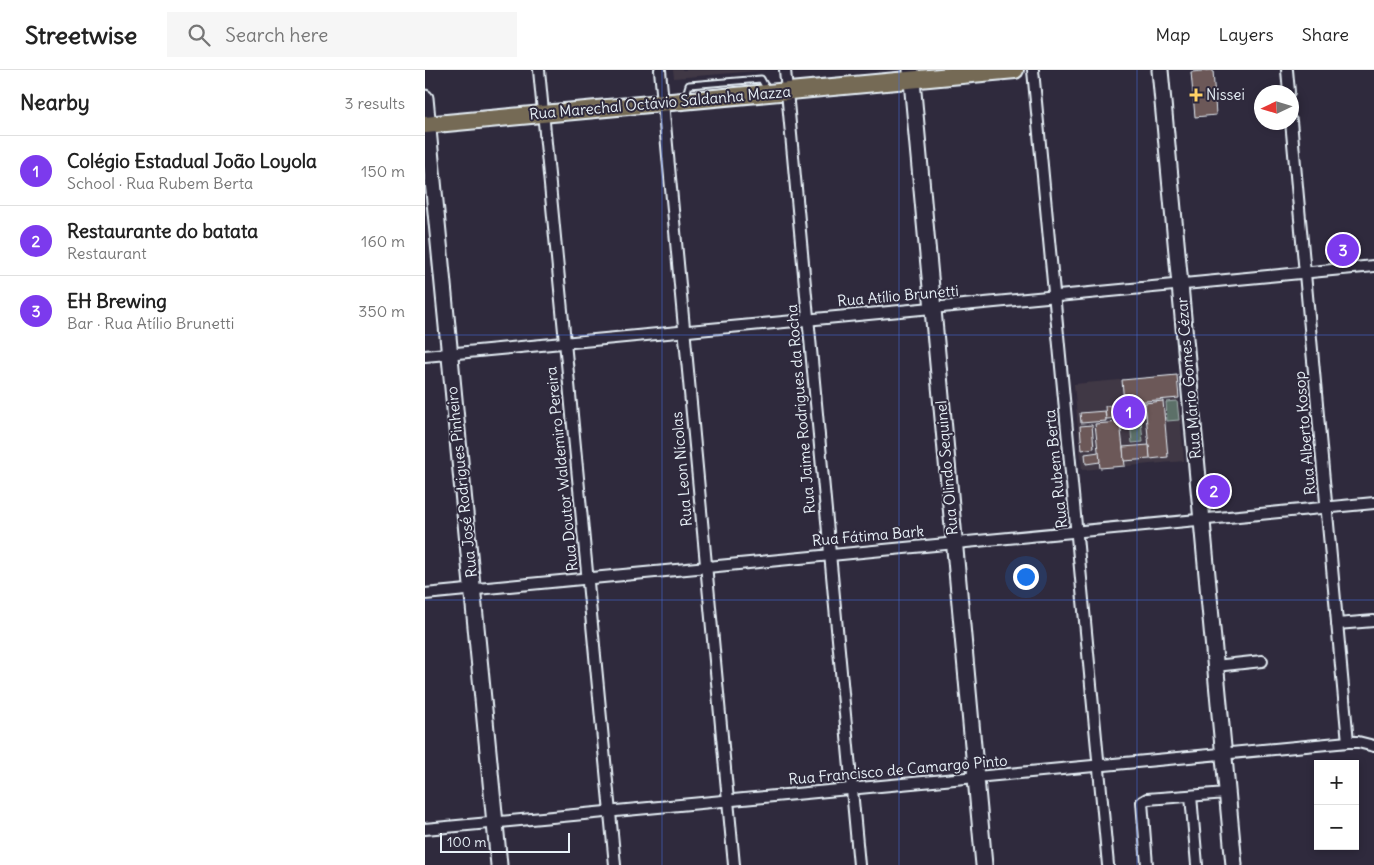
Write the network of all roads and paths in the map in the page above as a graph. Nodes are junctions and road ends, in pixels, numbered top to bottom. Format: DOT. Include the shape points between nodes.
graph roads {
  1 [pos="539,70"];
  2 [pos="660,70"];
  3 [pos="785,70"];
  4 [pos="1015,70"];
  5 [pos="1033,70"];
  6 [pos="1160,70"];
  7 [pos="1287,70"];
  8 [pos="742,74"];
  9 [pos="911,75"];
  10 [pos="704,77"];
  11 [pos="743,80"];
  12 [pos="705,84"];
  13 [pos="1288,85"];
  14 [pos="787,91"];
  15 [pos="769,93"];
  16 [pos="425,98"];
  17 [pos="684,101"];
  18 [pos="663,103"];
  19 [pos="543,114"];
  20 [pos="426,125"];
  21 [pos="1292,130"];
  22 [pos="1374,266"];
  23 [pos="1305,273"];
  24 [pos="1180,284"];
  25 [pos="1055,296"];
  26 [pos="933,308"];
  27 [pos="808,320"];
  28 [pos="684,332"];
  29 [pos="565,343"];
  30 [pos="450,354"];
  31 [pos="425,356"];
  32 [pos="1374,503"];
  33 [pos="1327,507"];
  34 [pos="1202,519"];
  35 [pos="1077,531"];
  36 [pos="954,543"];
  37 [pos="830,555"];
  38 [pos="706,567"];
  39 [pos="588,578"];
  40 [pos="472,589"];
  41 [pos="425,594"];
  42 [pos="1374,622"];
  43 [pos="1337,624"];
  44 [pos="1262,662"];
  45 [pos="1215,666"];
  46 [pos="1348,742"];
  47 [pos="1374,746"];
  48 [pos="1223,754"];
  49 [pos="1099,766"];
  50 [pos="976,777"];
  51 [pos="852,789"];
  52 [pos="1227,793"];
  53 [pos="1191,796"];
  54 [pos="728,801"];
  55 [pos="610,812"];
  56 [pos="495,823"];
  57 [pos="425,830"];
  58 [pos="499,865"];
  59 [pos="615,865"];
  60 [pos="733,865"];
  61 [pos="859,865"];
  62 [pos="984,865"];
  63 [pos="1108,865"];
  64 [pos="1147,865"];
  65 [pos="1197,865"];
  66 [pos="1234,865"];
  1 -- 19 [label="street, Rua Doutor Waldemiro Pereira"];
  2 -- 18 [label="street, Rua Leon Nícolas"];
  3 -- 14 [label="street, Rua Jaime Rodrigues da Rocha"];
  4 -- 9 [label="main road, Rua Marechal Octávio Saldanha Mazza"];
  5 -- 25 [label="street, Rua Rubem Berta"];
  6 -- 24 [label="street, Rua Mário Gomes Cézar"];
  7 -- 13 [label="street"];
  8 -- 11 [label="lane"];
  9 -- 14 [label="main road, Rua Marechal Octávio Saldanha Mazza"];
  9 -- 26 [label="street, Rua Olindo Sequinel"];
  10 -- 12 [label="lane"];
  11 -- 12 [label="lane"];
  11 -- 15 [label="lane" via="761,79"];
  12 -- 17 [label="lane" via="689,85"];
  14 -- 15 [label="main road, Rua Marechal Octávio Saldanha Mazza"];
  14 -- 27 [label="street, Rua Jaime Rodrigues da Rocha"];
  15 -- 17 [label="main road, Rua Marechal Octávio Saldanha Mazza"];
  16 -- 20 [label="street, Rua José Rodrigues Pinheiro"];
  17 -- 18 [label="main road, Rua Marechal Octávio Saldanha Mazza"];
  18 -- 19 [label="main road, Rua Marechal Octávio Saldanha Mazza"];
  18 -- 28 [label="street, Rua Leon Nícolas"];
  19 -- 20 [label="main road, Rua Marechal Octávio Saldanha Mazza"];
  19 -- 29 [label="street, Rua Doutor Waldemiro Pereira"];
  20 -- 30 [label="street, Rua José Rodrigues Pinheiro"];
  21 -- 23 [label="street, Rua Alberto Kosop"];
  22 -- 23 [label="street, Rua Atílio Brunetti"];
  23 -- 24 [label="street, Rua Atílio Brunetti"];
  23 -- 33 [label="street, Rua Alberto Kosop"];
  24 -- 25 [label="street, Rua Atílio Brunetti"];
  24 -- 34 [label="street, Rua Mário Gomes Cézar"];
  25 -- 26 [label="street, Rua Atílio Brunetti"];
  25 -- 35 [label="street, Rua Rubem Berta"];
  26 -- 27 [label="street, Rua Atílio Brunetti"];
  26 -- 36 [label="street, Rua Olindo Sequinel"];
  27 -- 28 [label="street, Rua Atílio Brunetti"];
  27 -- 37 [label="street, Rua Jaime Rodrigues da Rocha"];
  28 -- 29 [label="street, Rua Atílio Brunetti"];
  28 -- 38 [label="street, Rua Leon Nícolas"];
  29 -- 30 [label="street, Rua Atílio Brunetti"];
  29 -- 39 [label="street, Rua Doutor Waldemiro Pereira"];
  30 -- 31 [label="street, Rua Atílio Brunetti"];
  30 -- 40 [label="street, Rua José Rodrigues Pinheiro"];
  32 -- 33 [label="street, Rua Fátima Bark"];
  33 -- 34 [label="street, Rua Fátima Bark"];
  33 -- 43 [label="street, Rua Alberto Kosop"];
  34 -- 35 [label="street, Rua Fátima Bark"];
  34 -- 45 [label="street, Rua Mário Gomes Cézar"];
  35 -- 36 [label="street, Rua Fátima Bark"];
  35 -- 49 [label="street, Rua Rubem Berta"];
  36 -- 37 [label="street, Rua Fátima Bark"];
  36 -- 50 [label="street, Rua Olindo Sequinel"];
  37 -- 38 [label="street, Rua Fátima Bark"];
  37 -- 51 [label="street, Rua Jaime Rodrigues da Rocha"];
  38 -- 39 [label="street, Rua Fátima Bark"];
  38 -- 54 [label="street, Rua Leon Nícolas"];
  39 -- 40 [label="street, Rua Fátima Bark"];
  39 -- 55 [label="street, Rua Doutor Waldemiro Pereira"];
  40 -- 41 [label="street, Rua Fátima Bark"];
  40 -- 56 [label="street, Rua José Rodrigues Pinheiro"];
  42 -- 43 [label="street"];
  43 -- 46 [label="street, Rua Alberto Kosop"];
  44 -- 45 [label="street"];
  45 -- 48 [label="street, Rua Mário Gomes Cézar"];
  46 -- 47 [label="street, Rua Francisco de Camargo Pinto"];
  46 -- 48 [label="street, Rua Francisco de Camargo Pinto"];
  48 -- 49 [label="street, Rua Francisco de Camargo Pinto"];
  48 -- 52 [label="street, Rua Mário Gomes Cézar"];
  49 -- 50 [label="street, Rua Francisco de Camargo Pinto"];
  49 -- 63 [label="street, Rua Rubem Berta"];
  50 -- 51 [label="street, Rua Francisco de Camargo Pinto"];
  50 -- 62 [label="street, Rua Olindo Sequinel"];
  51 -- 54 [label="street, Rua Francisco de Camargo Pinto"];
  51 -- 61 [label="street, Rua Jaime Rodrigues da Rocha"];
  52 -- 53 [label="street"];
  52 -- 66 [label="street, Rua Mário Gomes Cézar"];
  53 -- 64 [label="street" via="1142,802"];
  53 -- 65 [label="street"];
  54 -- 55 [label="street, Rua Francisco de Camargo Pinto"];
  54 -- 60 [label="street, Rua Leon Nícolas"];
  55 -- 56 [label="street, Rua Francisco de Camargo Pinto"];
  55 -- 59 [label="street, Rua Doutor Waldemiro Pereira"];
  56 -- 57 [label="street, Rua Francisco de Camargo Pinto"];
  56 -- 58 [label="street, Rua José Rodrigues Pinheiro"];
}
